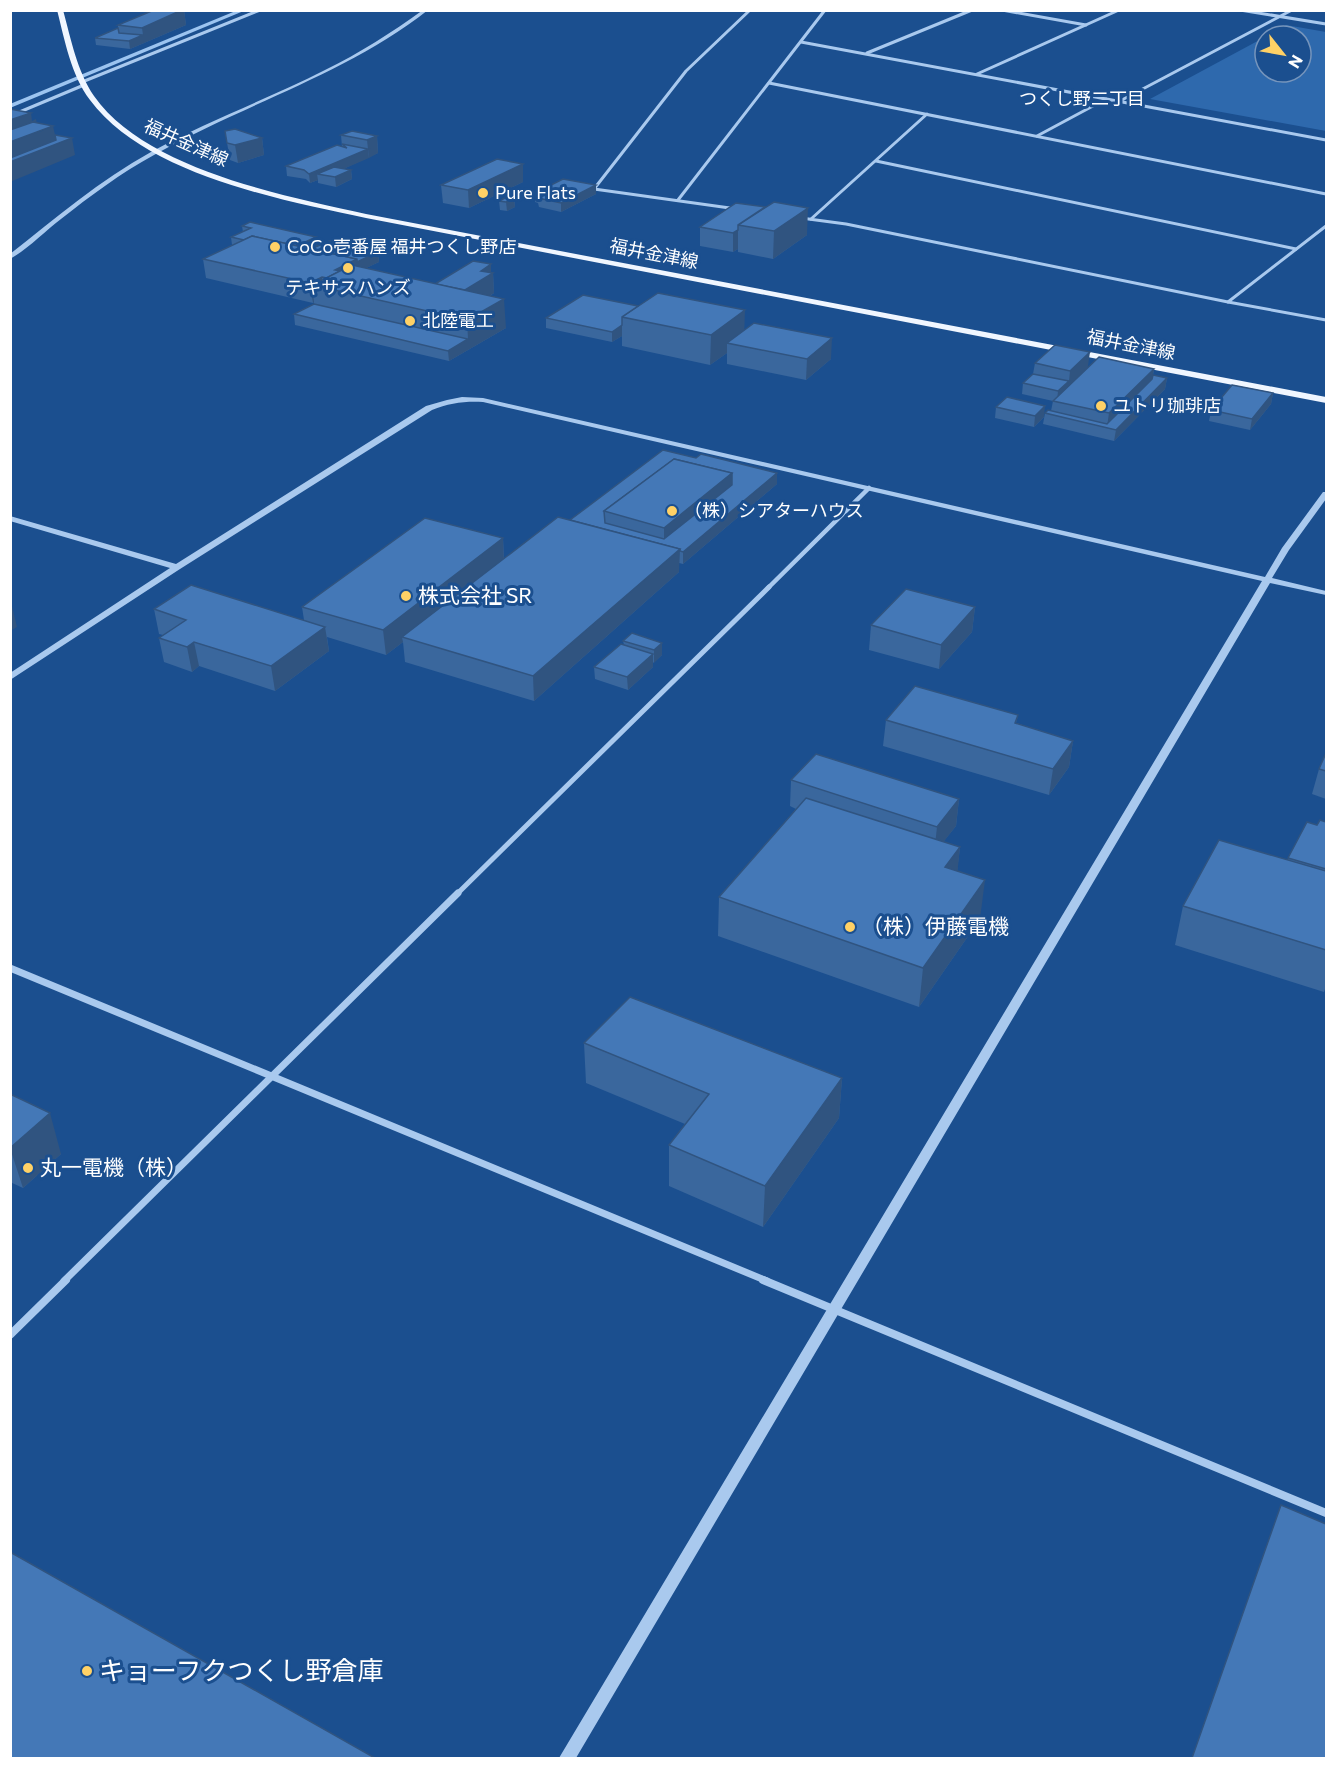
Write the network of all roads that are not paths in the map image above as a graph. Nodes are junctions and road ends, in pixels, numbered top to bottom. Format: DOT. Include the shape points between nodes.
graph roads {
  1 [pos="60,10"];
  2 [pos="260,10"];
  3 [pos="426,10"];
  4 [pos="750,10"];
  5 [pos="825,10"];
  6 [pos="972,10"];
  7 [pos="1002,10"];
  8 [pos="1119,10"];
  9 [pos="1240,10"];
  10 [pos="1292,10"];
  11 [pos="1280,17"];
  12 [pos="1326,24"];
  13 [pos="1087,25"];
  14 [pos="801,42"];
  15 [pos="865,54"];
  16 [pos="976,75"];
  17 [pos="769,83"];
  18 [pos="83,84"];
  19 [pos="1106,99"];
  20 [pos="1119,101"];
  21 [pos="927,114"];
  22 [pos="10,116"];
  23 [pos="1037,136"];
  24 [pos="1326,140"];
  25 [pos="157,151"];
  26 [pos="876,161"];
  27 [pos="1326,194"];
  28 [pos="678,200"];
  29 [pos="744,210"];
  30 [pos="800,218"];
  31 [pos="811,219"];
  32 [pos="1326,226"];
  33 [pos="1296,249"];
  34 [pos="10,257"];
  35 [pos="1228,302"];
  36 [pos="1326,320"];
  37 [pos="1326,400"];
  38 [pos="869,489"];
  39 [pos="1326,494"];
  40 [pos="10,518"];
  41 [pos="177,567"];
  42 [pos="1267,580"];
  43 [pos="1326,593"];
  44 [pos="10,677"];
  45 [pos="10,968"];
  46 [pos="274,1077"];
  47 [pos="834,1309"];
  48 [pos="10,1335"];
  49 [pos="1326,1513"];
  50 [pos="567,1758"];
  1 -- 18 [label="main road, 福井金津線"];
  2 -- 18 [label="street"];
  3 -- 25 [label="street" via="385,40 320,75"];
  4 -- 28 [label="street" via="686,71 594,189"];
  5 -- 14 [label="street"];
  6 -- 15 [label="street"];
  7 -- 13 [label="street"];
  8 -- 13 [label="street"];
  9 -- 11 [label="street"];
  10 -- 11 [label="street"];
  11 -- 12 [label="street"];
  11 -- 20 [label="street"];
  13 -- 16 [label="street"];
  14 -- 15 [label="street"];
  14 -- 17 [label="street"];
  15 -- 16 [label="street"];
  16 -- 19 [label="street"];
  17 -- 21 [label="street"];
  17 -- 28 [label="street"];
  18 -- 22 [label="street"];
  18 -- 25 [label="main road, 福井金津線" via="117,126"];
  19 -- 20 [label="street"];
  19 -- 23 [label="street"];
  20 -- 24 [label="street"];
  21 -- 23 [label="street"];
  21 -- 26 [label="street"];
  23 -- 27 [label="street"];
  25 -- 34 [label="street" via="106,183"];
  25 -- 37 [label="main road, 福井金津線" via="232,181 366,216"];
  26 -- 31 [label="street"];
  26 -- 33 [label="street"];
  28 -- 29 [label="street"];
  30 -- 31 [label="street"];
  31 -- 35 [label="street"];
  32 -- 33 [label="street"];
  33 -- 35 [label="street"];
  35 -- 36 [label="street"];
  38 -- 41 [label="street" via="463,398 429,408"];
  38 -- 42 [label="street"];
  38 -- 46 [label="street"];
  39 -- 42 [label="street"];
  40 -- 41 [label="street"];
  41 -- 44 [label="street"];
  42 -- 43 [label="street"];
  42 -- 47 [label="street"];
  45 -- 46 [label="street"];
  46 -- 47 [label="street"];
  46 -- 48 [label="street"];
  47 -- 49 [label="street"];
  47 -- 50 [label="street"];
}
